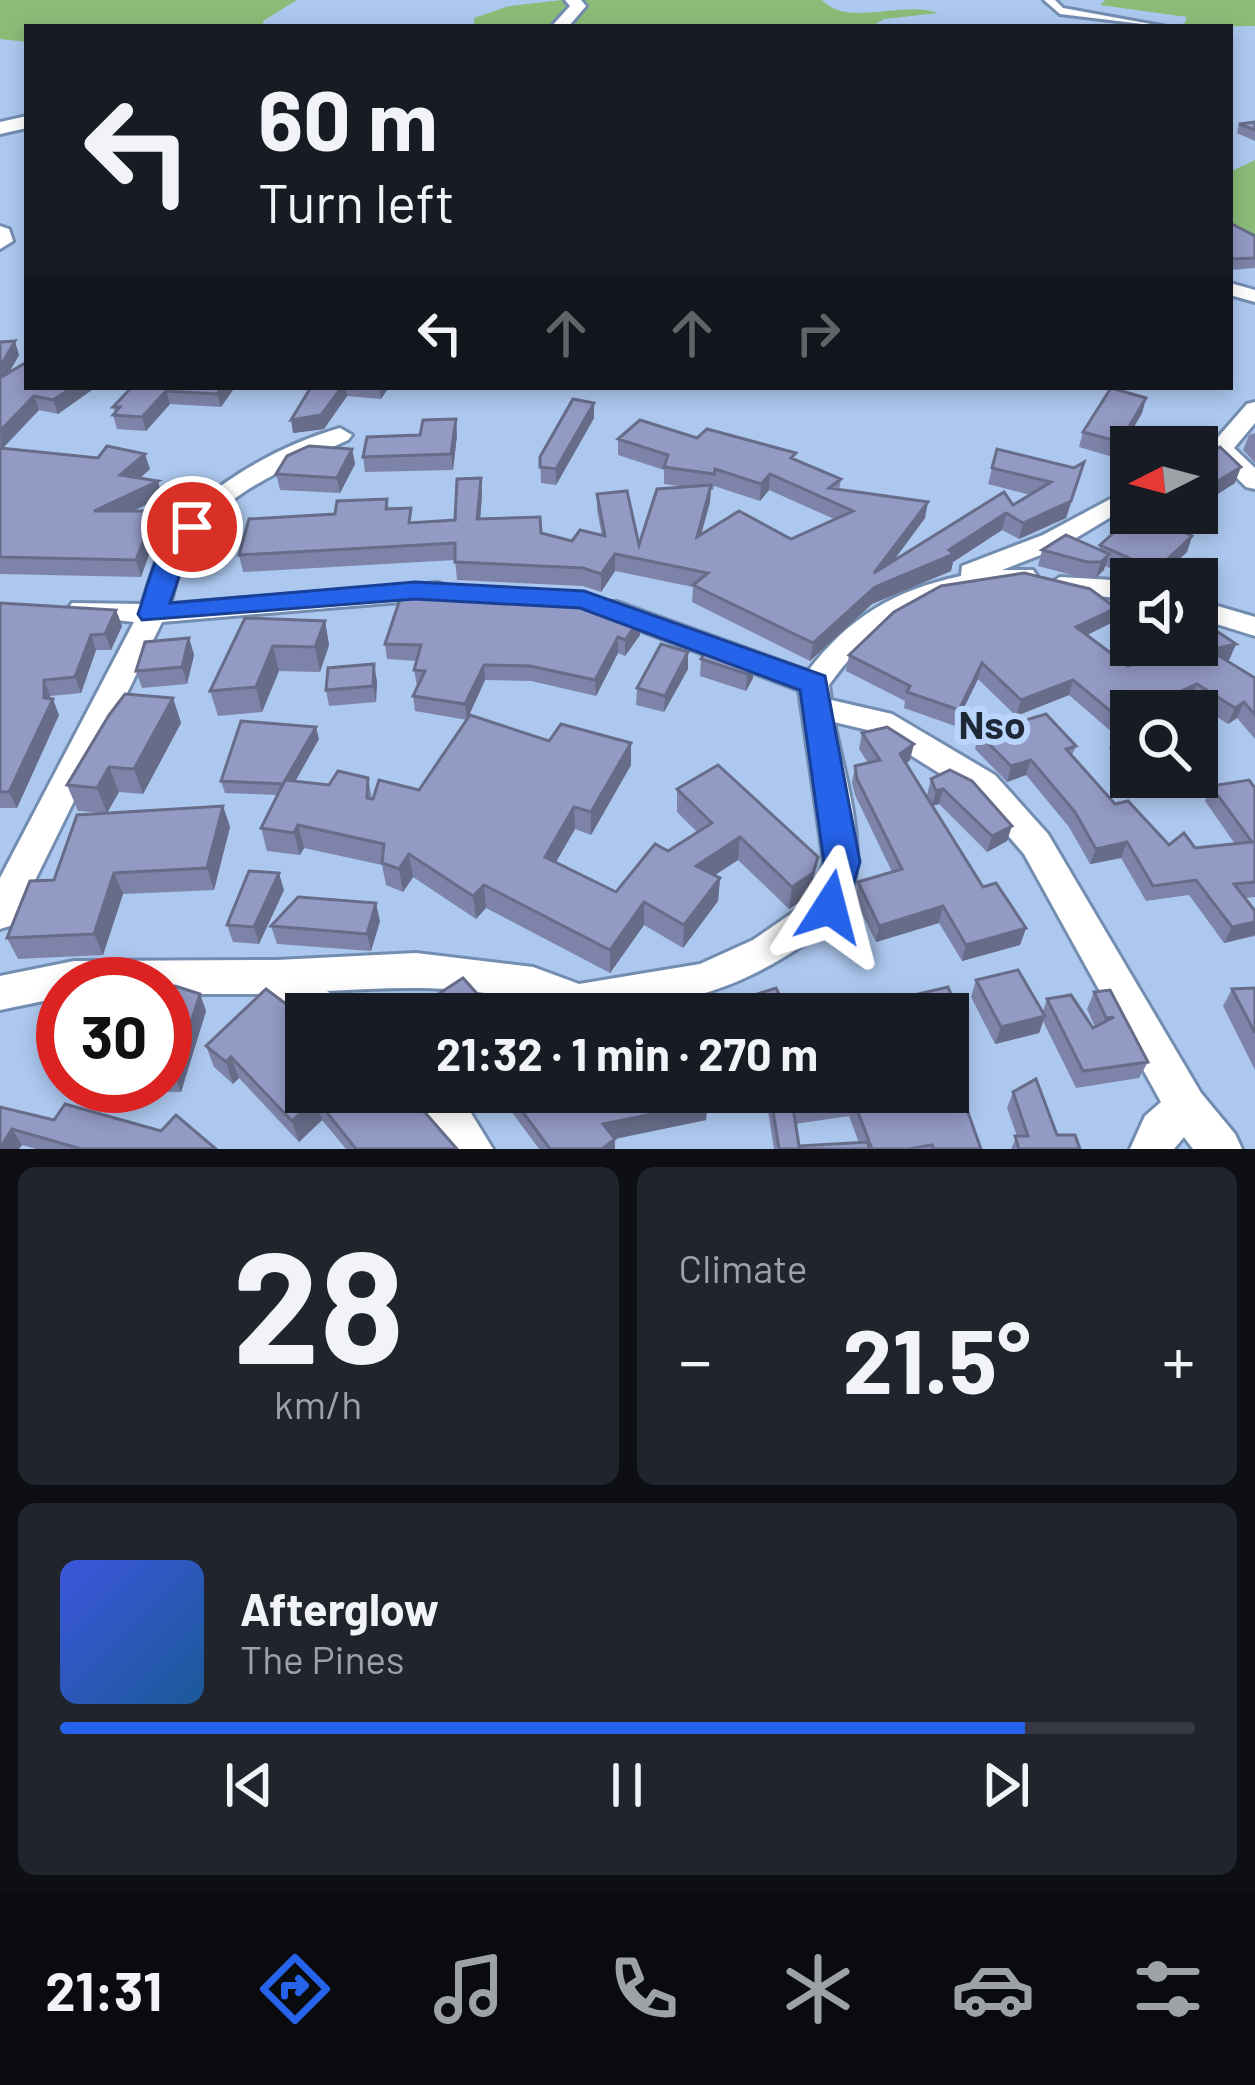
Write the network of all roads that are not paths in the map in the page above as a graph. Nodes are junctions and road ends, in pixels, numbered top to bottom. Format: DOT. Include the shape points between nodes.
graph roads {
  1 [pos="573,0"];
  2 [pos="1049,0"];
  3 [pos="562,24"];
  4 [pos="1142,24"];
  5 [pos="1255,409"];
  6 [pos="340,435"];
  7 [pos="1218,443"];
  8 [pos="1218,457"];
  9 [pos="1255,482"];
  10 [pos="1110,507"];
  11 [pos="935,587"];
  12 [pos="1110,590"];
  13 [pos="463,593"];
  14 [pos="584,599"];
  15 [pos="44,606"];
  16 [pos="152,614"];
  17 [pos="1218,616"];
  18 [pos="1255,627"];
  19 [pos="815,695"];
  20 [pos="0,914"];
  21 [pos="277,976"];
  22 [pos="299,993"];
  23 [pos="0,994"];
  24 [pos="1186,1107"];
  25 [pos="448,1113"];
  26 [pos="471,1149"];
  27 [pos="1152,1149"];
  28 [pos="1220,1149"];
  1 -- 3 [label="street" via="578,6"];
  2 -- 4 [label="street" via="1060,11"];
  5 -- 7 [label="street"];
  6 -- 16 [label="street" via="209,505 175,548"];
  8 -- 9 [label="street"];
  10 -- 11 [label="street" via="1052,541"];
  11 -- 12 [label="street" via="1023,576"];
  11 -- 19 [label="street" via="858,627"];
  13 -- 16 [label="street"];
  14 -- 19 [label="street"];
  15 -- 16 [label="street"];
  16 -- 20 [label="street"];
  17 -- 18 [label="street"];
  19 -- 21 [label="street" via="842,862 830,907 766,951 704,980 579,1001 533,984 416,970"];
  19 -- 24 [label="street" via="881,722 983,784 1036,844"];
  21 -- 22 [label="street"];
  21 -- 23 [label="street" via="74,978"];
  24 -- 27 [label="street"];
  24 -- 28 [label="street"];
  25 -- 26 [label="street"];
}
